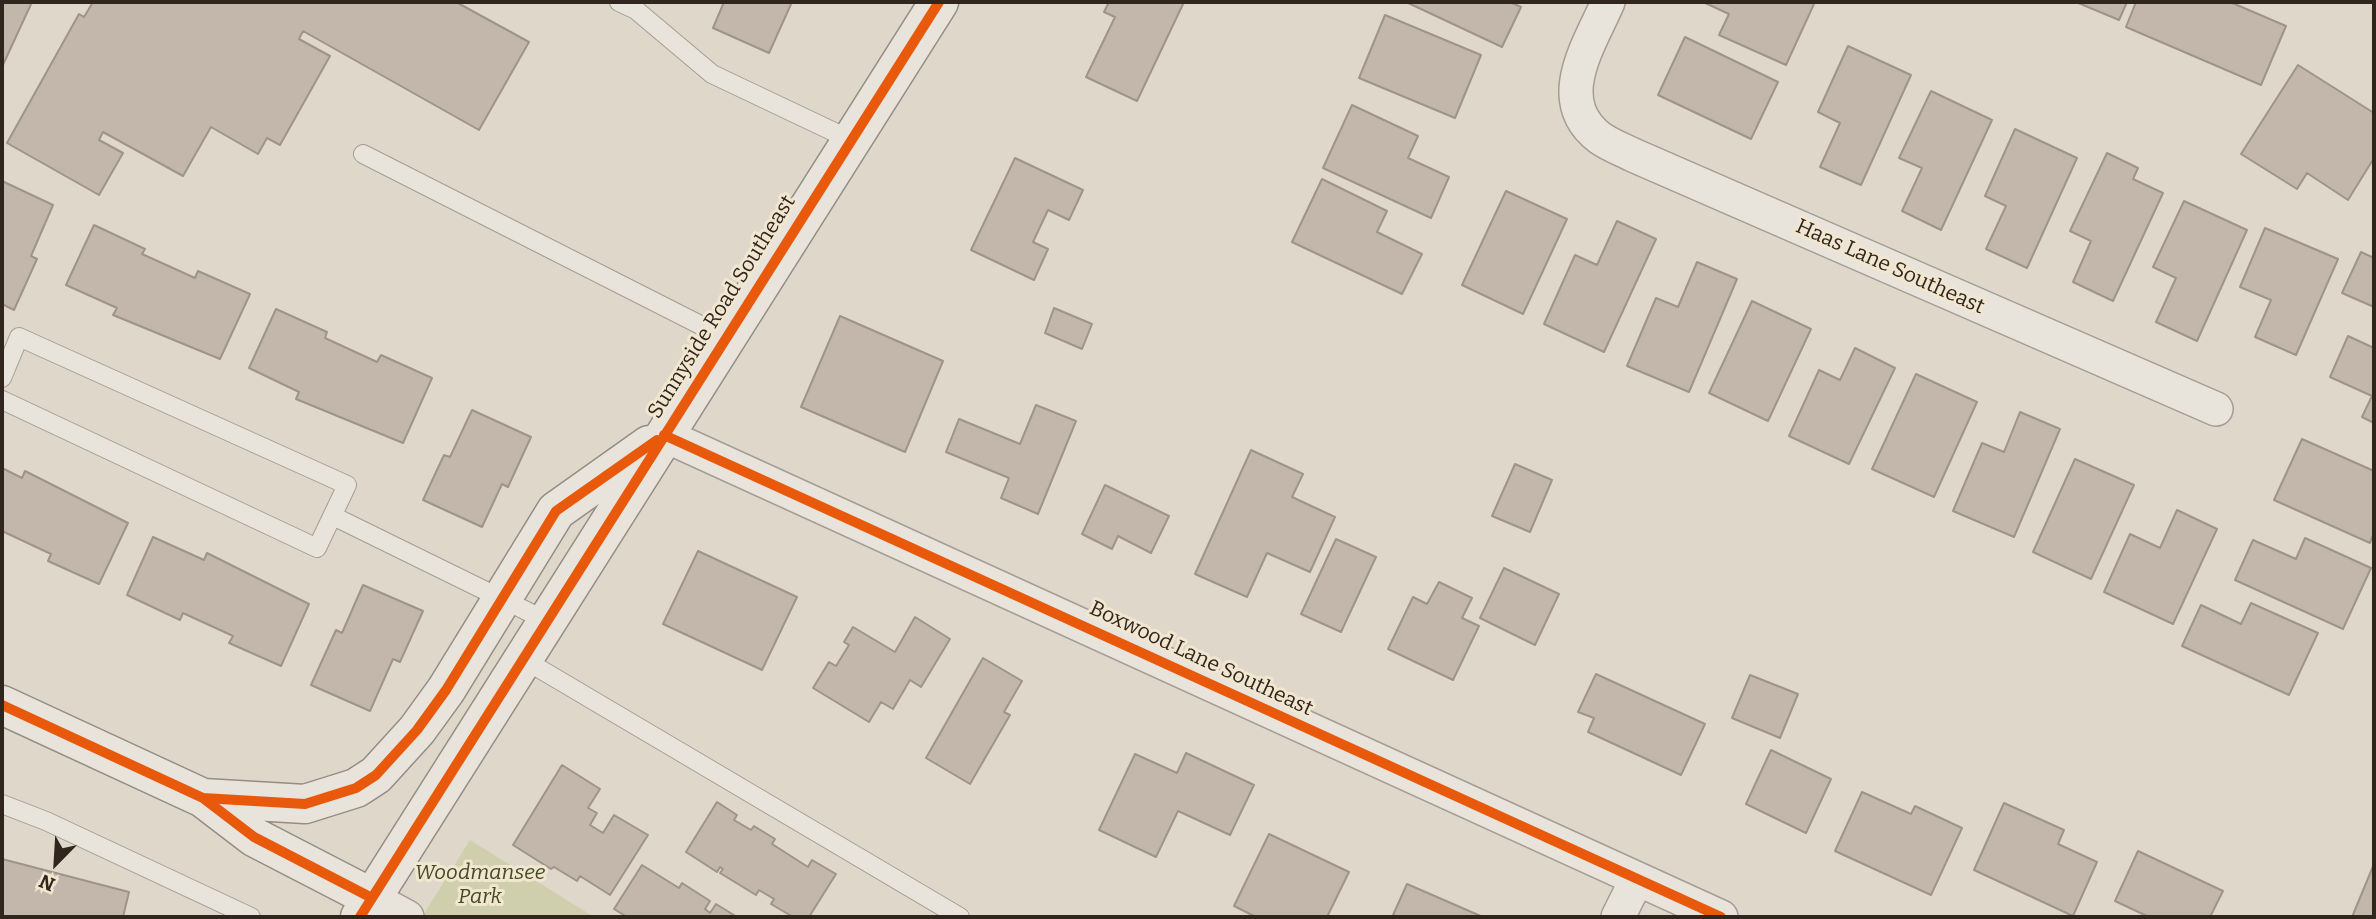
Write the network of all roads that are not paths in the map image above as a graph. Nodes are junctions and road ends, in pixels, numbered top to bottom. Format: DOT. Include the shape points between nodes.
graph roads {
  1 [pos="619,2"];
  2 [pos="939,2"];
  3 [pos="1608,2"];
  4 [pos="851,140"];
  5 [pos="363,154"];
  6 [pos="726,338"];
  7 [pos="2,378"];
  8 [pos="2,400"];
  9 [pos="2216,409"];
  10 [pos="664,435"];
  11 [pos="333,516"];
  12 [pos="503,599"];
  13 [pos="547,621"];
  14 [pos="523,659"];
  15 [pos="2,705"];
  16 [pos="203,798"];
  17 [pos="2,804"];
  18 [pos="1637,879"];
  19 [pos="366,908"];
  20 [pos="224,913"];
  21 [pos="251,917"];
  22 [pos="407,917"];
  23 [pos="960,917"];
  24 [pos="1618,917"];
  25 [pos="1721,917"];
  1 -- 4 [label="lane" via="636,10 712,74"];
  2 -- 4 [label="main road, Sunnyside Road Southeast"];
  3 -- 9 [label="street, Haas Lane Southeast" via="1574,86 1576,108 1599,137"];
  4 -- 6 [label="main road, Sunnyside Road Southeast"];
  5 -- 6 [label="lane"];
  6 -- 10 [label="main road, Sunnyside Road Southeast"];
  7 -- 11 [label="lane" via="19,337 347,485"];
  8 -- 11 [label="lane" via="317,548"];
  10 -- 12 [label="main road" via="556,511"];
  10 -- 13 [label="main road, Sunnyside Road Southeast"];
  10 -- 18 [label="street, Boxwood Lane Southeast"];
  11 -- 12 [label="lane"];
  12 -- 13 [label="lane"];
  12 -- 16 [label="main road" via="446,690 376,775 356,788 304,804"];
  13 -- 14 [label="main road, Sunnyside Road Southeast"];
  14 -- 19 [label="main road, Sunnyside Road Southeast"];
  14 -- 23 [label="lane"];
  15 -- 16 [label="main road"];
  16 -- 19 [label="main road" via="254,837"];
  17 -- 20 [label="lane" via="46,821"];
  18 -- 24 [label="street"];
  18 -- 25 [label="street, Boxwood Lane Southeast"];
  19 -- 22 [label="street"];
  20 -- 21 [label="lane"];
}
